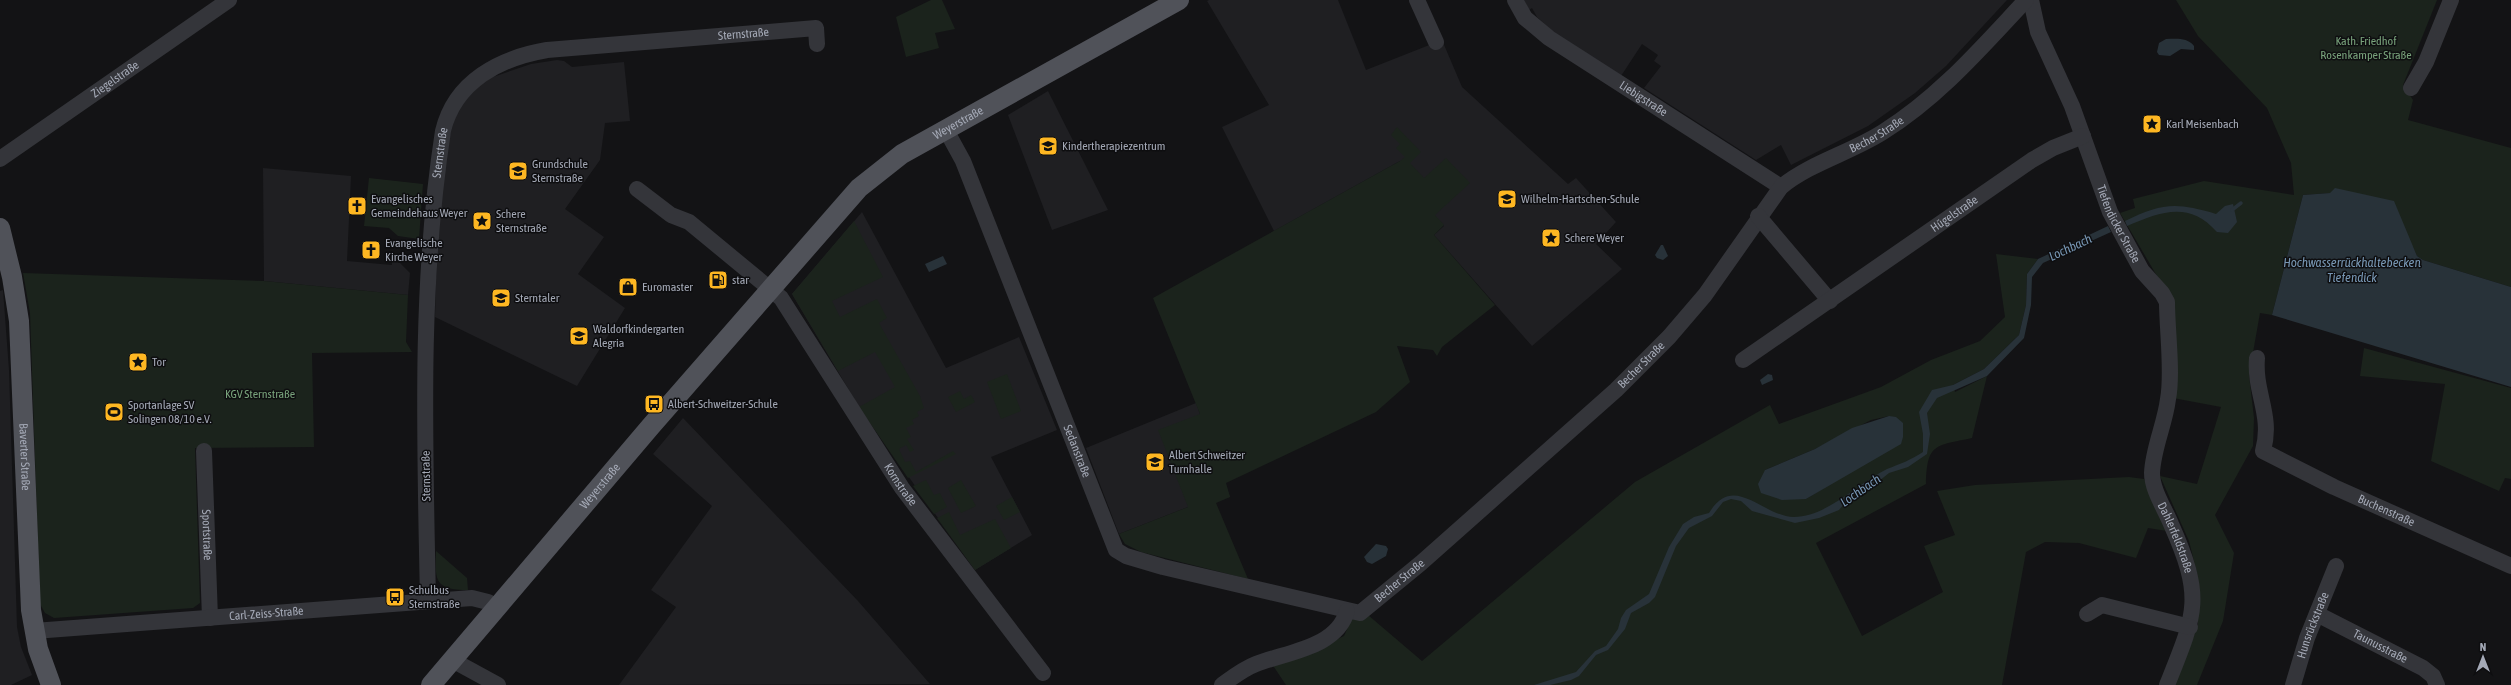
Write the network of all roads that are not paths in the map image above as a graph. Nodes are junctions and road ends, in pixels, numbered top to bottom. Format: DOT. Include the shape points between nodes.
graph roads {
  1 [pos="229,0"];
  2 [pos="1179,0"];
  3 [pos="1417,0"];
  4 [pos="1515,0"];
  5 [pos="2026,0"];
  6 [pos="2031,0"];
  7 [pos="2451,0"];
  8 [pos="1436,42"];
  9 [pos="817,44"];
  10 [pos="2411,88"];
  11 [pos="946,130"];
  12 [pos="2083,136"];
  13 [pos="0,159"];
  14 [pos="1781,187"];
  15 [pos="637,189"];
  16 [pos="1758,216"];
  17 [pos="0,228"];
  18 [pos="771,288"];
  19 [pos="1830,301"];
  20 [pos="2256,358"];
  21 [pos="1743,360"];
  22 [pos="2156,449"];
  23 [pos="204,451"];
  24 [pos="2336,566"];
  25 [pos="2511,566"];
  26 [pos="428,601"];
  27 [pos="497,608"];
  28 [pos="1347,611"];
  29 [pos="2087,614"];
  30 [pos="2318,614"];
  31 [pos="210,618"];
  32 [pos="2190,627"];
  33 [pos="34,631"];
  34 [pos="454,661"];
  35 [pos="1043,672"];
  36 [pos="51,685"];
  37 [pos="431,685"];
  38 [pos="498,685"];
  39 [pos="1222,685"];
  40 [pos="2167,685"];
  41 [pos="2294,685"];
  42 [pos="2436,685"];
  1 -- 13 [label="street, Ziegelstraße"];
  2 -- 11 [label="main road, Weyerstraße"];
  3 -- 8 [label="street"];
  4 -- 14 [label="street, Liebigstraße" via="1525,18 1549,38"];
  5 -- 14 [label="street, Becher Straße" via="1929,99 1865,143 1796,175"];
  6 -- 12 [label="street, Tiefendicker Straße" via="2038,32"];
  7 -- 10 [label="street" via="2426,62"];
  9 -- 26 [label="street, Sternstraße" via="816,28 547,50 510,59 488,69 470,83 458,98 449,112 443,131 426,293"];
  11 -- 18 [label="main road, Weyerstraße" via="902,154 858,188"];
  11 -- 28 [label="street, Sedanstraße" via="963,161 1116,550 1126,556 1163,567"];
  12 -- 19 [label="street, Hügelstraße" via="2032,160"];
  12 -- 22 [label="street, Tiefendicker Straße" via="2113,218 2142,272 2162,293 2166,302 2169,398"];
  14 -- 16 [label="street, Becher Straße"];
  15 -- 18 [label="street" via="671,215 689,222"];
  16 -- 19 [label="street"];
  16 -- 28 [label="street, Becher Straße" via="1705,294 1669,337 1616,390 1369,607 1360,613"];
  17 -- 33 [label="main road, Baverter Straße" via="19,315 30,591"];
  18 -- 27 [label="main road, Weyerstraße"];
  18 -- 35 [label="street, Kornstraße" via="781,298 902,488"];
  19 -- 21 [label="street, Hügelstraße"];
  20 -- 25 [label="street, Buchenstraße" via="2256,378 2267,425 2263,451 2334,487"];
  22 -- 32 [label="street, Dahlerfeldstraße" via="2152,474 2158,496 2183,552 2193,582 2194,600"];
  23 -- 31 [label="street, Sportstraße"];
  24 -- 30 [label="street, Hunsrückstraße"];
  26 -- 27 [label="street, Carl-Zeiss-Straße" via="478,598"];
  26 -- 31 [label="street, Carl-Zeiss-Straße"];
  27 -- 34 [label="main road, Weyerstraße"];
  28 -- 39 [label="street" via="1342,625 1320,641 1294,653 1250,666"];
  29 -- 32 [label="street" via="2102,606"];
  30 -- 41 [label="street, Hunsrückstraße" via="2307,638"];
  30 -- 42 [label="street, Taunusstraße" via="2423,668 2433,676"];
  31 -- 33 [label="street, Carl-Zeiss-Straße"];
  32 -- 40 [label="street, Dahlerfeldstraße"];
  33 -- 36 [label="main road, Baverter Straße" via="41,660"];
  34 -- 37 [label="main road, Weyerstraße"];
  34 -- 38 [label="street"];
}
